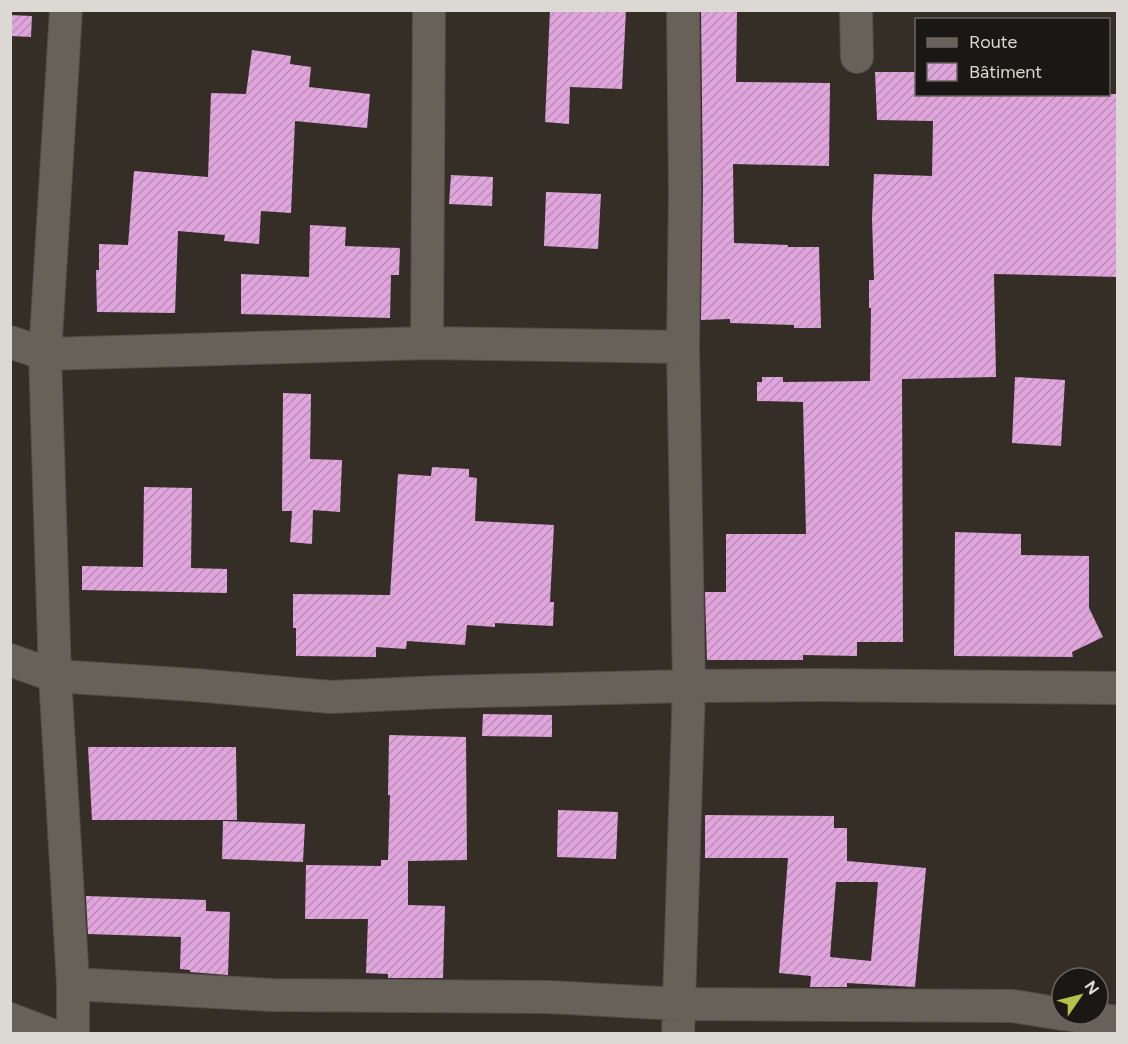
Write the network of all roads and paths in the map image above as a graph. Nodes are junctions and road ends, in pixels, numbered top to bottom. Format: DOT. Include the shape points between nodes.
graph roads {
  1 [pos="66,10"];
  2 [pos="429,10"];
  3 [pos="683,10"];
  4 [pos="856,10"];
  5 [pos="857,57"];
  6 [pos="10,342"];
  7 [pos="427,343"];
  8 [pos="683,347"];
  9 [pos="45,354"];
  10 [pos="10,660"];
  11 [pos="55,676"];
  12 [pos="689,686"];
  13 [pos="1118,688"];
  14 [pos="73,984"];
  15 [pos="1050,1012"];
  16 [pos="10,1019"];
  17 [pos="678,1019"];
  18 [pos="49,1034"];
  19 [pos="73,1034"];
  1 -- 9 [label="street"];
  2 -- 7 [label="street"];
  3 -- 8 [label="street"];
  4 -- 5 [label="street"];
  6 -- 9 [label="street"];
  7 -- 8 [label="street"];
  7 -- 9 [label="street"];
  8 -- 12 [label="street"];
  9 -- 11 [label="street"];
  10 -- 11 [label="street"];
  11 -- 12 [label="street" via="331,697"];
  11 -- 14 [label="street"];
  12 -- 13 [label="street"];
  12 -- 17 [label="street"];
  14 -- 17 [label="street" via="272,995 549,997"];
  14 -- 19 [label="street"];
  15 -- 17 [label="street" via="1013,1006"];
  16 -- 18 [label="street"];
}
